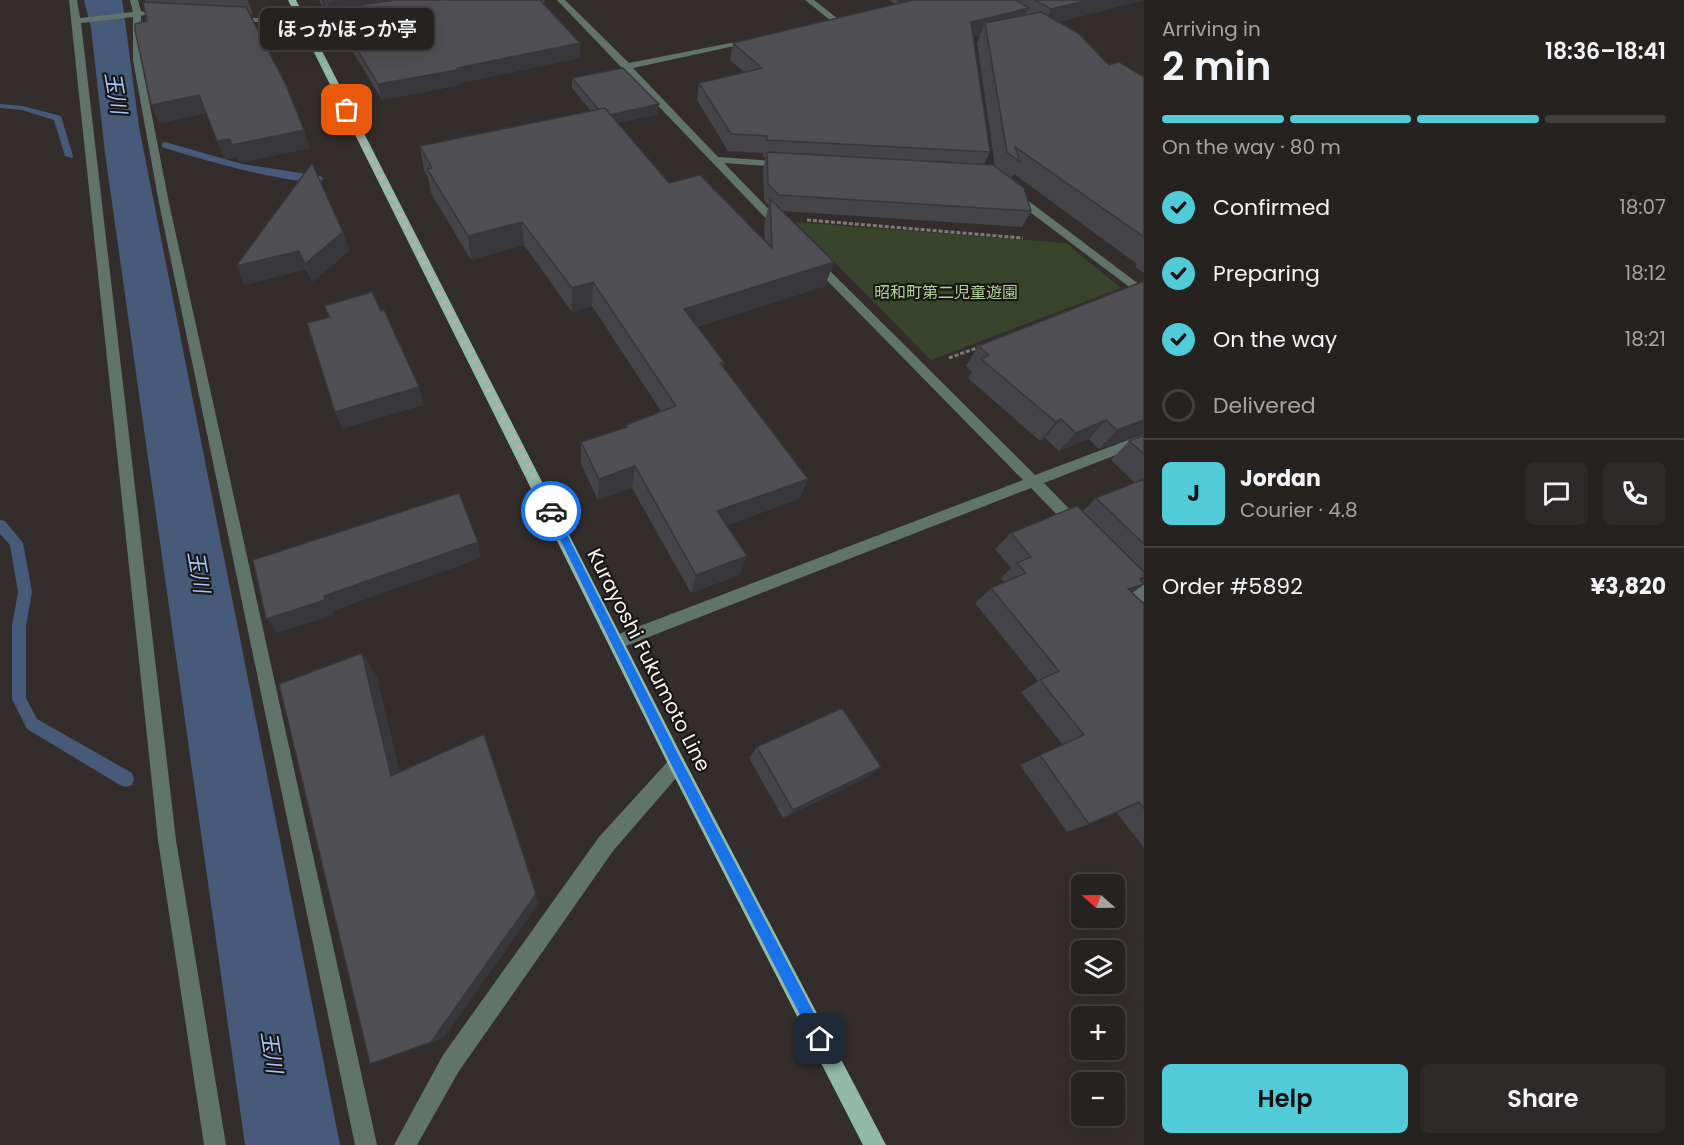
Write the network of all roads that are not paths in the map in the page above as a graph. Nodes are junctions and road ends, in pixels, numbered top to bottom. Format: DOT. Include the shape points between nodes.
graph roads {
  1 [pos="73,0"];
  2 [pos="292,0"];
  3 [pos="561,0"];
  4 [pos="809,0"];
  5 [pos="135,7"];
  6 [pos="155,13"];
  7 [pos="361,16"];
  8 [pos="220,17"];
  9 [pos="849,20"];
  10 [pos="77,21"];
  11 [pos="302,21"];
  12 [pos="838,22"];
  13 [pos="827,24"];
  14 [pos="757,39"];
  15 [pos="628,66"];
  16 [pos="715,160"];
  17 [pos="798,165"];
  18 [pos="1006,189"];
  19 [pos="787,234"];
  20 [pos="803,250"];
  21 [pos="1144,294"];
  22 [pos="1144,439"];
  23 [pos="1035,483"];
  24 [pos="1089,539"];
  25 [pos="1113,563"];
  26 [pos="1144,595"];
  27 [pos="617,642"];
  28 [pos="677,764"];
  29 [pos="215,1145"];
  30 [pos="366,1145"];
  31 [pos="405,1145"];
  32 [pos="875,1145"];
  1 -- 10 [label="street"];
  2 -- 11 [label="main road, Kurayoshi Fukumoto Line"];
  3 -- 15 [label="street"];
  4 -- 12 [label="street"];
  5 -- 6 [label="street"];
  5 -- 10 [label="street"];
  5 -- 30 [label="street" via="137,60 164,203"];
  7 -- 11 [label="street"];
  8 -- 11 [label="street"];
  9 -- 12 [label="street"];
  10 -- 29 [label="street" via="167,840"];
  11 -- 27 [label="main road, Kurayoshi Fukumoto Line"];
  12 -- 13 [label="street"];
  14 -- 15 [label="street"];
  15 -- 16 [label="street"];
  16 -- 17 [label="street"];
  16 -- 19 [label="street"];
  18 -- 21 [label="street"];
  20 -- 23 [label="street"];
  22 -- 23 [label="street"];
  23 -- 24 [label="street"];
  23 -- 27 [label="street"];
  25 -- 26 [label="street"];
  27 -- 28 [label="main road, Kurayoshi Fukumoto Line"];
  28 -- 31 [label="street" via="606,844 451,1063"];
  28 -- 32 [label="main road, Kurayoshi Fukumoto Line"];
}
